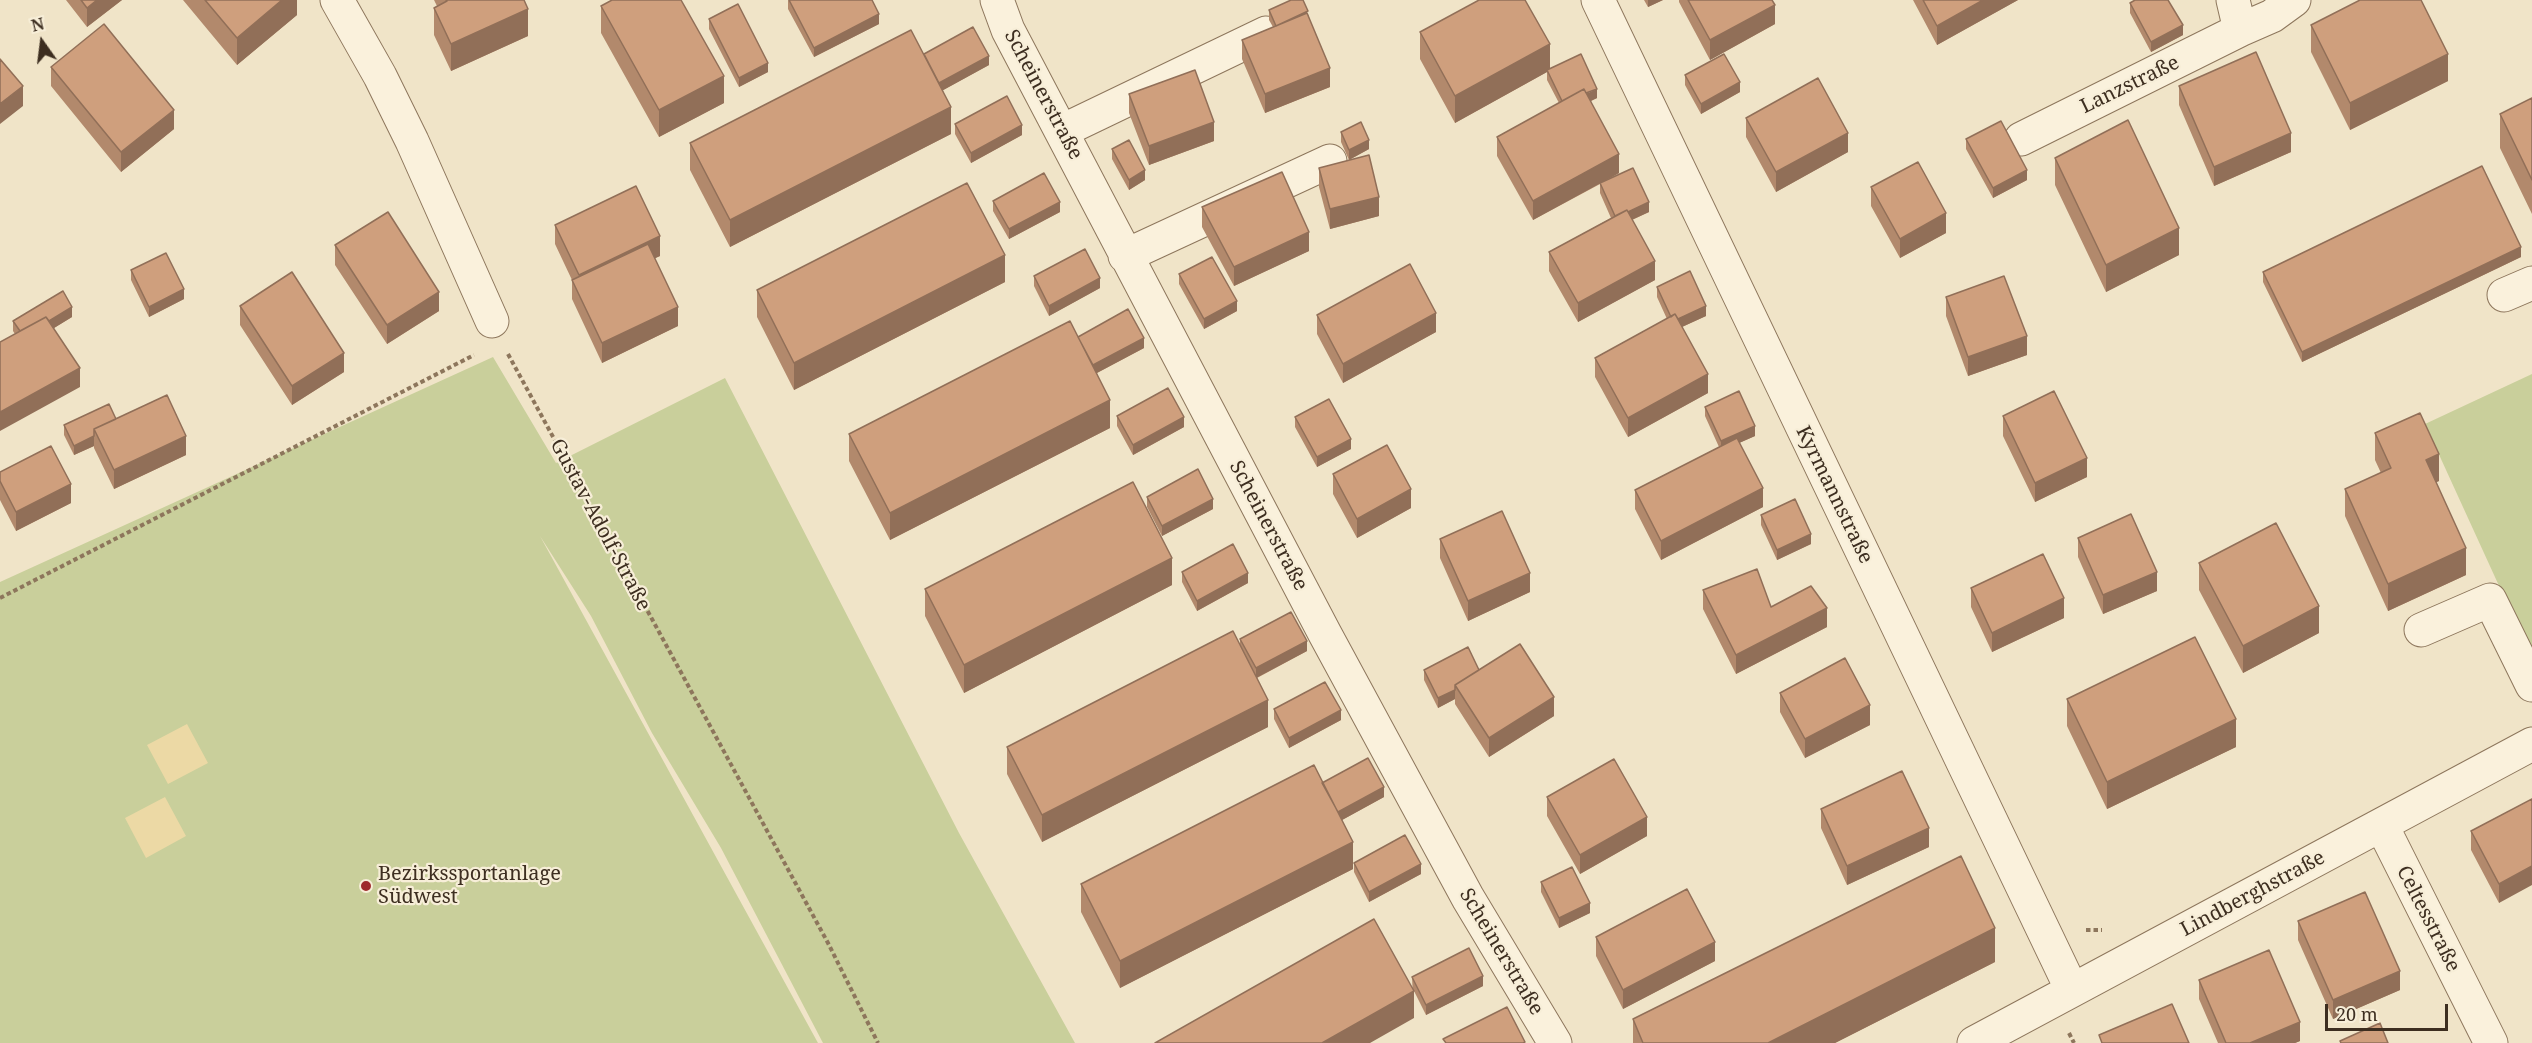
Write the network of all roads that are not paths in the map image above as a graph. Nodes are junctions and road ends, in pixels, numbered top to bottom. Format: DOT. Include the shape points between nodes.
graph roads {
  1 [pos="337,0"];
  2 [pos="998,0"];
  3 [pos="1598,0"];
  4 [pos="2294,0"];
  5 [pos="2236,15"];
  6 [pos="1266,33"];
  7 [pos="1062,131"];
  8 [pos="2021,139"];
  9 [pos="1330,161"];
  10 [pos="1125,256"];
  11 [pos="497,331"];
  12 [pos="2421,630"];
  13 [pos="2532,685"];
  14 [pos="2532,744"];
  15 [pos="2382,826"];
  16 [pos="2072,990"];
  17 [pos="1555,1043"];
  18 [pos="1974,1043"];
  19 [pos="2491,1043"];
  1 -- 11 [label="street" via="412,141"];
  2 -- 7 [label="street, Scheinerstraße" via="1008,30"];
  3 -- 16 [label="street, Kyrmannstraße"];
  4 -- 5 [label="street, Lanzstraße" via="2272,16"];
  5 -- 8 [label="street, Lanzstraße"];
  6 -- 7 [label="street"];
  7 -- 10 [label="street, Scheinerstraße"];
  9 -- 10 [label="street"];
  10 -- 17 [label="street, Scheinerstraße" via="1456,877"];
  12 -- 13 [label="street" via="2490,600"];
  14 -- 15 [label="street, Lindberghstraße"];
  15 -- 16 [label="street, Lindberghstraße"];
  15 -- 19 [label="street, Celtesstraße"];
  16 -- 18 [label="street, Lindberghstraße"];
}
